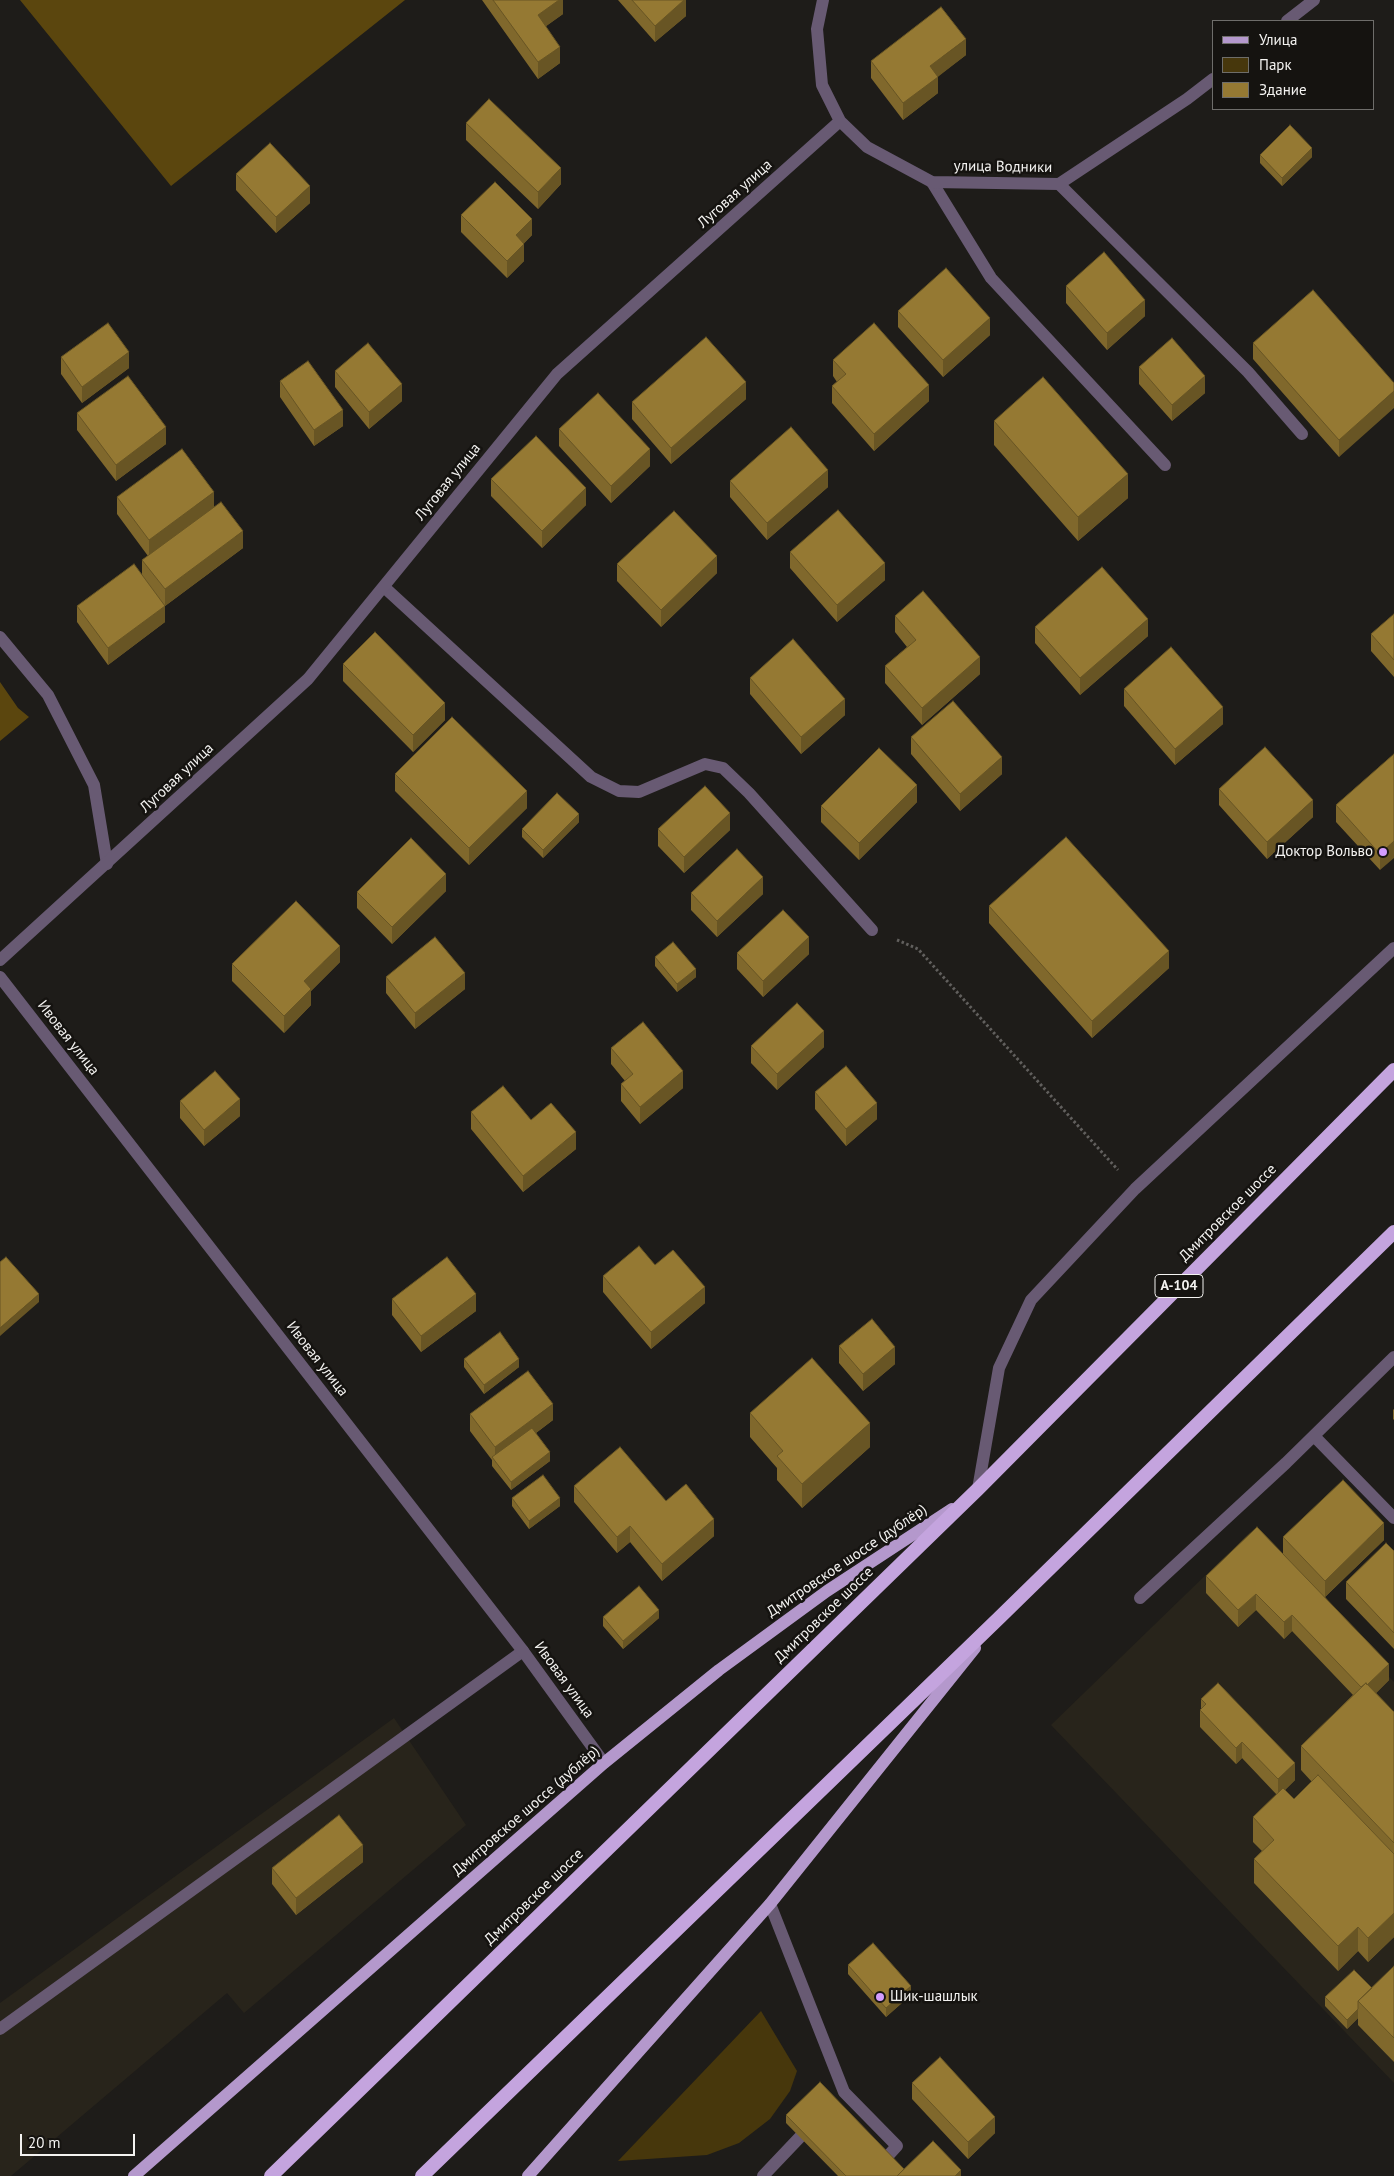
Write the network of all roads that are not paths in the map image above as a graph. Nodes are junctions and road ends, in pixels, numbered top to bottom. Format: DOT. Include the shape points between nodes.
graph roads {
  1 [pos="823,0"];
  2 [pos="1314,0"];
  3 [pos="1288,20"];
  4 [pos="1212,80"];
  5 [pos="840,122"];
  6 [pos="932,182"];
  7 [pos="1059,184"];
  8 [pos="1302,434"];
  9 [pos="1165,465"];
  10 [pos="384,587"];
  11 [pos="0,637"];
  12 [pos="107,864"];
  13 [pos="872,930"];
  14 [pos="1394,948"];
  15 [pos="0,960"];
  16 [pos="0,977"];
  17 [pos="1394,1070"];
  18 [pos="1394,1232"];
  19 [pos="1394,1357"];
  20 [pos="1314,1436"];
  21 [pos="978,1489"];
  22 [pos="964,1501"];
  23 [pos="1394,1518"];
  24 [pos="1140,1598"];
  25 [pos="999,1618"];
  26 [pos="523,1651"];
  27 [pos="604,1763"];
  28 [pos="770,1904"];
  29 [pos="0,2029"];
  30 [pos="844,2092"];
  31 [pos="832,2104"];
  32 [pos="800,2137"];
  33 [pos="886,2158"];
  34 [pos="134,2176"];
  35 [pos="271,2176"];
  36 [pos="422,2176"];
  37 [pos="528,2176"];
  38 [pos="763,2176"];
  1 -- 5 [label="street" via="817,29 822,84"];
  2 -- 3 [label="street"];
  4 -- 7 [label="street, улица Водники"];
  5 -- 6 [label="street, улица Водники" via="867,147"];
  5 -- 10 [label="street, Луговая улица" via="557,374"];
  6 -- 7 [label="street, улица Водники"];
  6 -- 9 [label="street" via="991,278"];
  7 -- 8 [label="street" via="1248,372"];
  10 -- 12 [label="street, Луговая улица" via="308,679"];
  10 -- 13 [label="street" via="591,777 619,791 639,792 705,764 723,768"];
  11 -- 12 [label="street" via="48,695 94,785"];
  12 -- 15 [label="street, Луговая улица"];
  14 -- 21 [label="street" via="1135,1189 1031,1300 999,1368"];
  16 -- 26 [label="street, Ивовая улица"];
  17 -- 21 [label="highway, Дмитровское шоссе / А-104"];
  18 -- 25 [label="highway"];
  19 -- 20 [label="street"];
  20 -- 23 [label="street"];
  20 -- 24 [label="street"];
  21 -- 22 [label="highway, Дмитровское шоссе / А-104"];
  22 -- 27 [label="main road, Дмитровское шоссе (дублёр)" via="827,1591 719,1670"];
  22 -- 35 [label="highway, Дмитровское шоссе"];
  25 -- 28 [label="main road"];
  25 -- 36 [label="highway"];
  26 -- 27 [label="street, Ивовая улица"];
  26 -- 29 [label="street"];
  27 -- 34 [label="main road, Дмитровское шоссе (дублёр)"];
  28 -- 30 [label="street"];
  28 -- 37 [label="main road"];
  30 -- 31 [label="street"];
  30 -- 33 [label="street" via="897,2146"];
  32 -- 38 [label="street"];
}
